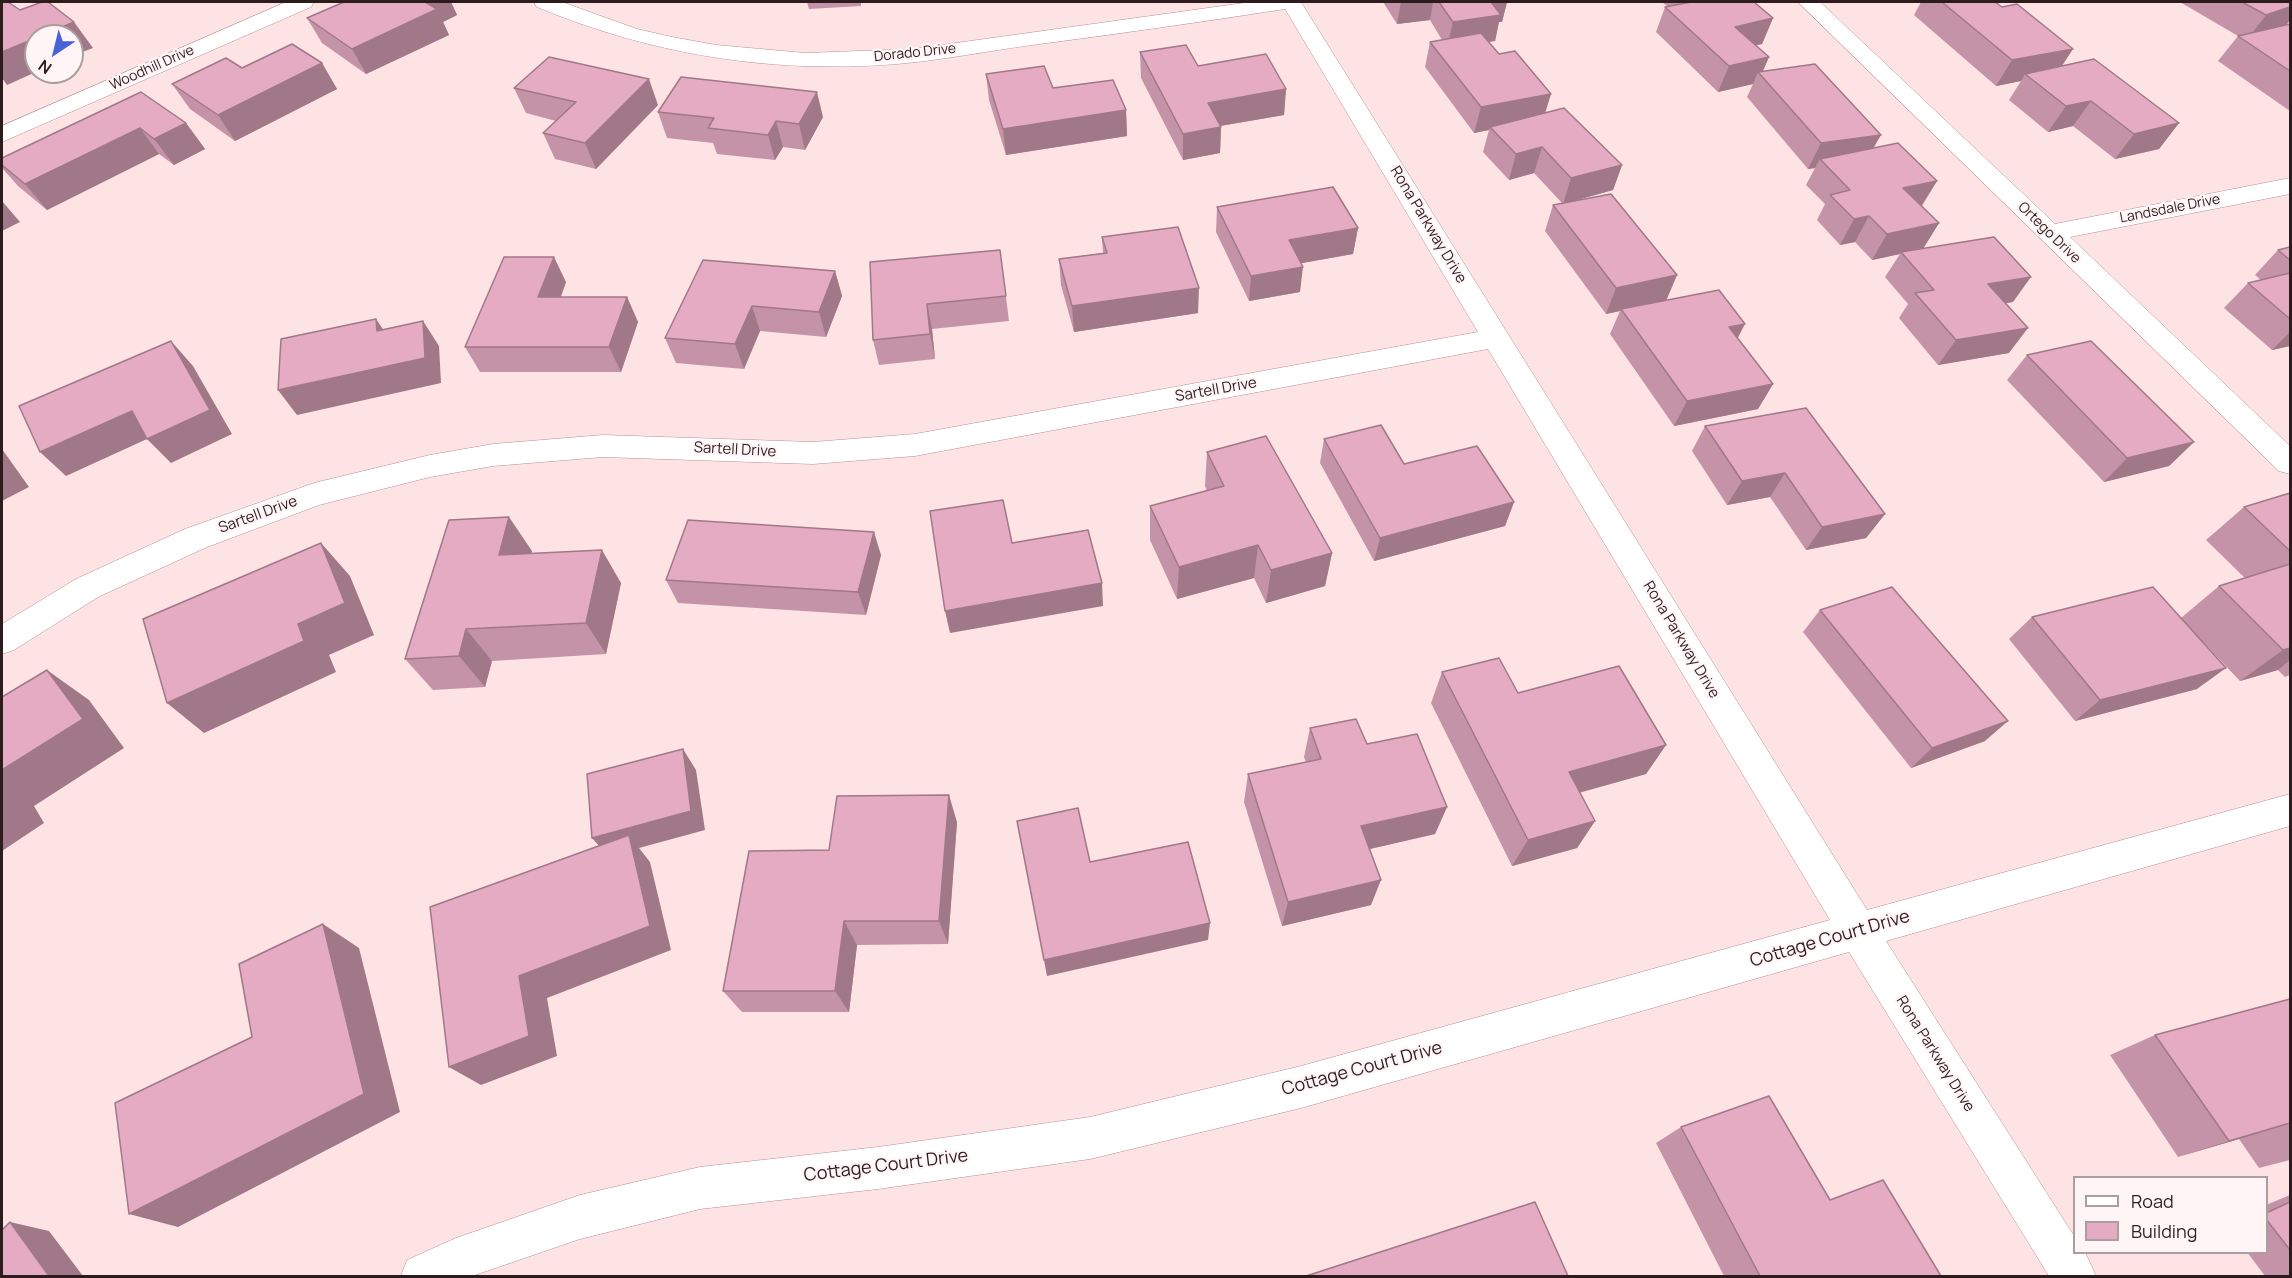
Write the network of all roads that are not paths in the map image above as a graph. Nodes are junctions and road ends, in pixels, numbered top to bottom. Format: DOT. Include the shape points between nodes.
graph roads {
  1 [pos="303,2"];
  2 [pos="545,2"];
  3 [pos="1291,2"];
  4 [pos="1808,2"];
  5 [pos="2,135"];
  6 [pos="2290,186"];
  7 [pos="2049,233"];
  8 [pos="1496,338"];
  9 [pos="2290,463"];
  10 [pos="2,640"];
  11 [pos="2290,810"];
  12 [pos="1858,931"];
  13 [pos="423,1276"];
  14 [pos="2074,1276"];
  1 -- 5 [label="street, Woodhill Drive"];
  2 -- 3 [label="street, Dorado Drive" via="588,22 662,43 756,57 824,60 896,57"];
  3 -- 8 [label="street, Rona Parkway Drive"];
  4 -- 7 [label="street, Ortego Drive"];
  6 -- 7 [label="street, Landsdale Drive"];
  7 -- 9 [label="street, Ortego Drive"];
  8 -- 10 [label="street, Sartell Drive" via="915,446 813,453 603,446 493,455 430,466 314,495 195,538 87,588"];
  8 -- 12 [label="street, Rona Parkway Drive"];
  11 -- 12 [label="street, Cottage Court Drive"];
  12 -- 13 [label="street, Cottage Court Drive" via="1301,1087 1090,1138 700,1188 580,1217 456,1260"];
  12 -- 14 [label="street, Rona Parkway Drive"];
}
